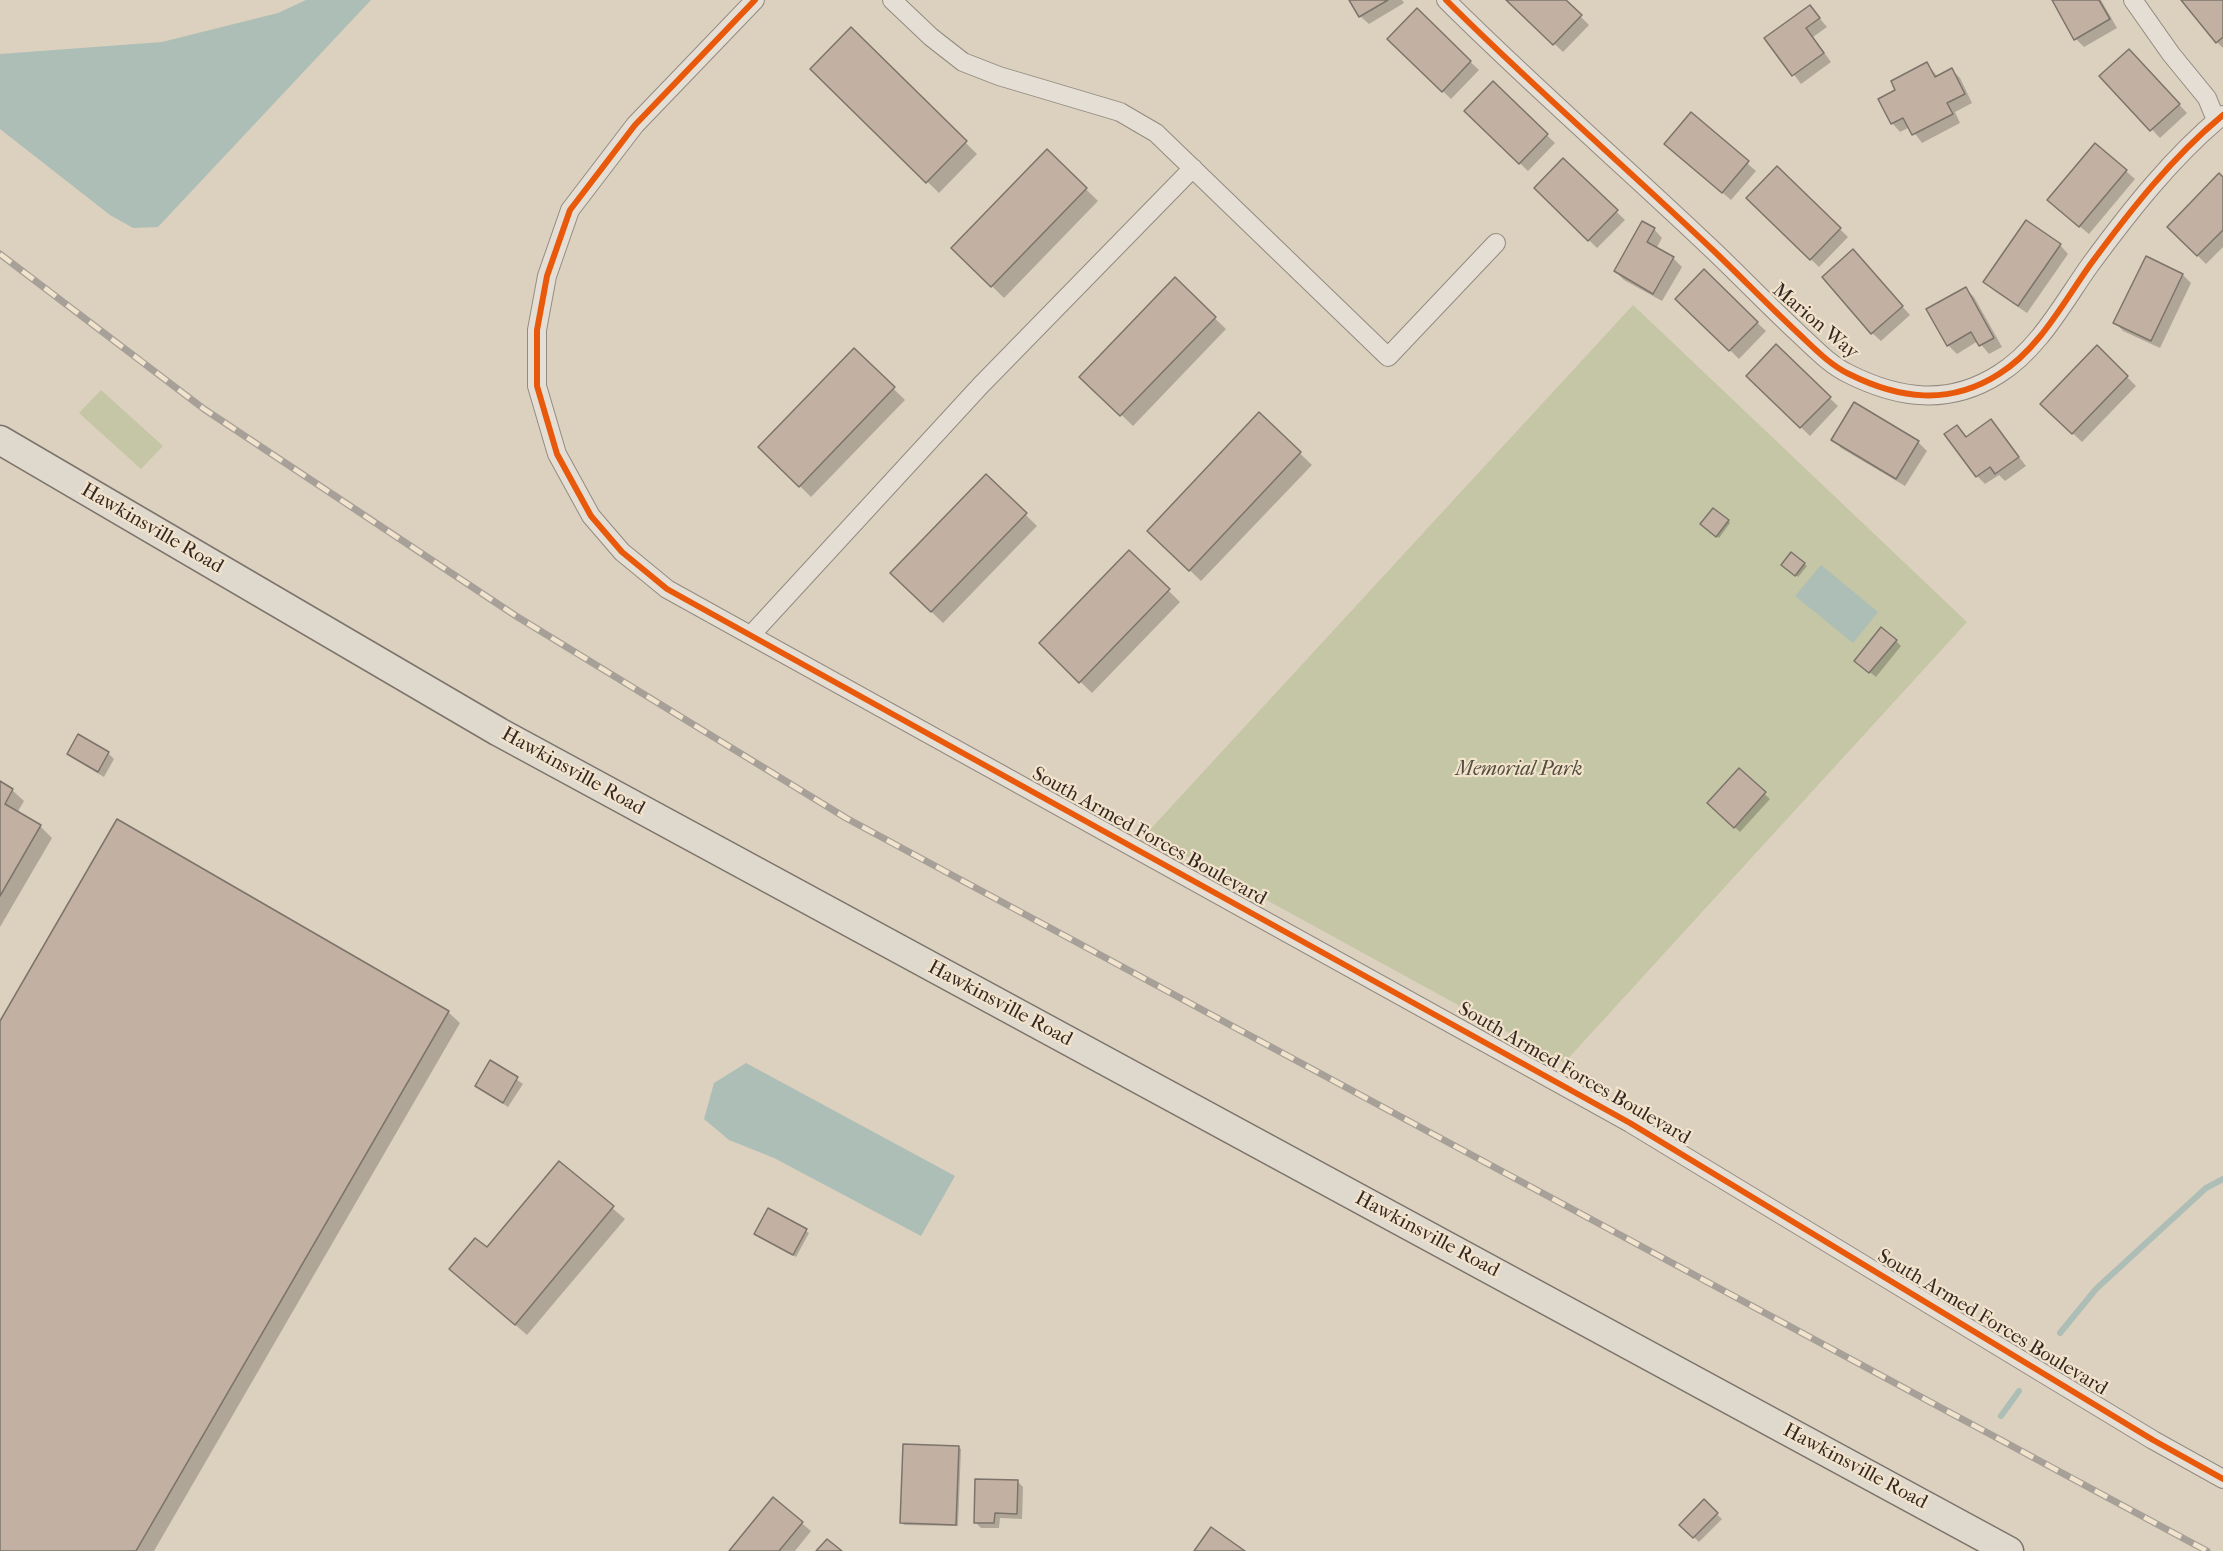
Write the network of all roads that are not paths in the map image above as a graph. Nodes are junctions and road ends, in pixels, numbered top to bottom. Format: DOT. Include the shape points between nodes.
graph roads {
  1 [pos="754,0"];
  2 [pos="891,0"];
  3 [pos="1446,0"];
  4 [pos="2133,0"];
  5 [pos="2220,118"];
  6 [pos="1193,168"];
  7 [pos="1496,243"];
  8 [pos="0,440"];
  9 [pos="751,635"];
  10 [pos="2223,1479"];
  11 [pos="2009,1551"];
  1 -- 9 [label="street, South Armed Forces Boulevard" via="635,125 570,210 547,276 537,330 537,386 557,454 591,516 622,552 667,589"];
  2 -- 6 [label="street" via="963,62 1120,112 1156,133"];
  3 -- 5 [label="street, Marion Way" via="1809,343 1847,373 1891,392 1937,395 1959,391 1980,384 2018,359 2035,343 2142,200 2191,144"];
  4 -- 5 [label="street"];
  6 -- 7 [label="street" via="1388,357"];
  6 -- 9 [label="street" via="981,385"];
  8 -- 11 [label="main road, Hawkinsville Road" via="500,732"];
  9 -- 10 [label="street, South Armed Forces Boulevard" via="1630,1123 2152,1440"];
}
